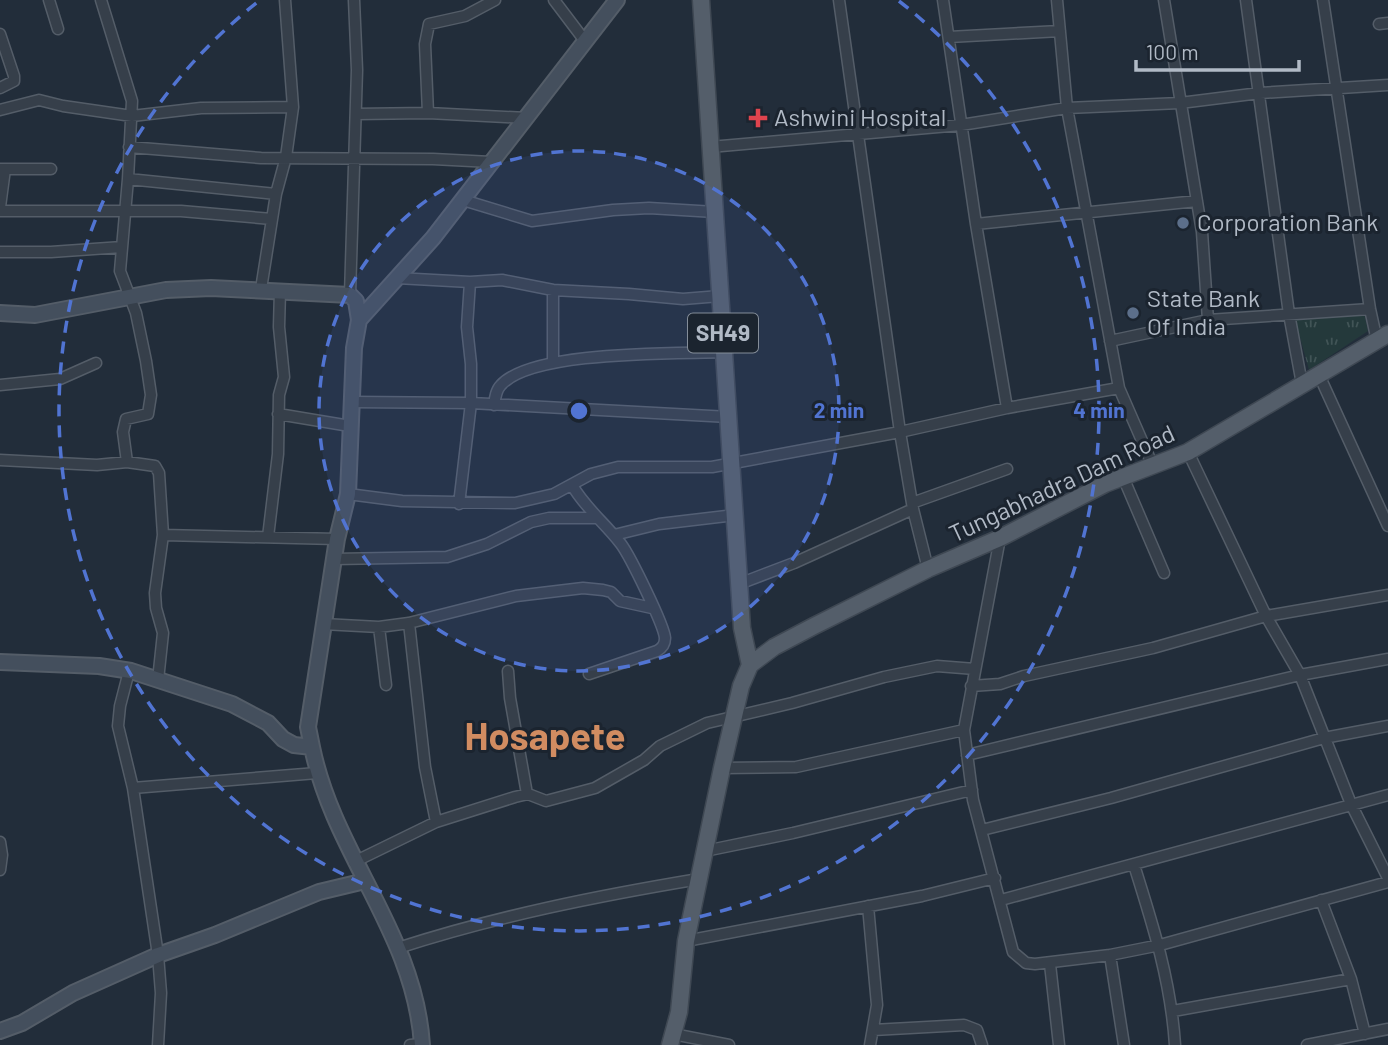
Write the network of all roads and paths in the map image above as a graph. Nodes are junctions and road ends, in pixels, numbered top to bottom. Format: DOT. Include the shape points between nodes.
graph roads {
  1 [pos="49,0"];
  2 [pos="101,0"];
  3 [pos="285,0"];
  4 [pos="354,0"];
  5 [pos="495,0"];
  6 [pos="554,0"];
  7 [pos="617,0"];
  8 [pos="701,0"];
  9 [pos="839,0"];
  10 [pos="943,0"];
  11 [pos="1057,0"];
  12 [pos="1164,0"];
  13 [pos="1246,0"];
  14 [pos="1323,0"];
  15 [pos="58,29"];
  16 [pos="1060,31"];
  17 [pos="0,34"];
  18 [pos="948,37"];
  19 [pos="585,41"];
  20 [pos="1388,85"];
  21 [pos="0,88"];
  22 [pos="1337,88"];
  23 [pos="1260,93"];
  24 [pos="1180,103"];
  25 [pos="293,107"];
  26 [pos="1067,108"];
  27 [pos="0,110"];
  28 [pos="428,113"];
  29 [pos="356,114"];
  30 [pos="132,116"];
  31 [pos="527,118"];
  32 [pos="961,125"];
  33 [pos="857,135"];
  34 [pos="129,147"];
  35 [pos="710,147"];
  36 [pos="286,157"];
  37 [pos="354,158"];
  38 [pos="491,162"];
  39 [pos="2,169"];
  40 [pos="51,170"];
  41 [pos="128,179"];
  42 [pos="276,194"];
  43 [pos="463,200"];
  44 [pos="1197,201"];
  45 [pos="0,209"];
  46 [pos="126,211"];
  47 [pos="715,212"];
  48 [pos="1086,213"];
  49 [pos="272,219"];
  50 [pos="976,224"];
  51 [pos="122,247"];
  52 [pos="0,252"];
  53 [pos="397,278"];
  54 [pos="470,282"];
  55 [pos="261,289"];
  56 [pos="553,289"];
  57 [pos="280,290"];
  58 [pos="350,295"];
  59 [pos="720,296"];
  60 [pos="131,298"];
  61 [pos="1370,309"];
  62 [pos="0,313"];
  63 [pos="1289,314"];
  64 [pos="359,320"];
  65 [pos="1208,320"];
  66 [pos="1382,337"];
  67 [pos="1110,341"];
  68 [pos="724,352"];
  69 [pos="553,362"];
  70 [pos="96,363"];
  71 [pos="1319,375"];
  72 [pos="1302,384"];
  73 [pos="0,385"];
  74 [pos="1119,388"];
  75 [pos="352,402"];
  76 [pos="471,403"];
  77 [pos="494,405"];
  78 [pos="1007,408"];
  79 [pos="278,414"];
  80 [pos="729,417"];
  81 [pos="350,426"];
  82 [pos="900,432"];
  83 [pos="1188,452"];
  84 [pos="0,460"];
  85 [pos="127,462"];
  86 [pos="732,463"];
  87 [pos="1153,466"];
  88 [pos="1007,468"];
  89 [pos="1123,477"];
  90 [pos="572,485"];
  91 [pos="348,494"];
  92 [pos="459,504"];
  93 [pos="913,506"];
  94 [pos="735,515"];
  95 [pos="596,518"];
  96 [pos="1388,526"];
  97 [pos="163,535"];
  98 [pos="614,535"];
  99 [pos="268,537"];
  100 [pos="1000,538"];
  101 [pos="337,539"];
  102 [pos="334,559"];
  103 [pos="928,569"];
  104 [pos="1164,573"];
  105 [pos="739,584"];
  106 [pos="1388,595"];
  107 [pos="652,608"];
  108 [pos="1266,615"];
  109 [pos="409,623"];
  110 [pos="323,624"];
  111 [pos="379,627"];
  112 [pos="1388,659"];
  113 [pos="0,662"];
  114 [pos="750,665"];
  115 [pos="975,669"];
  116 [pos="129,671"];
  117 [pos="508,671"];
  118 [pos="589,674"];
  119 [pos="1300,676"];
  120 [pos="158,680"];
  121 [pos="386,685"];
  122 [pos="971,686"];
  123 [pos="733,717"];
  124 [pos="1388,726"];
  125 [pos="964,730"];
  126 [pos="1324,738"];
  127 [pos="312,747"];
  128 [pos="967,755"];
  129 [pos="722,768"];
  130 [pos="317,773"];
  131 [pos="134,788"];
  132 [pos="972,790"];
  133 [pos="527,794"];
  134 [pos="1388,795"];
  135 [pos="1351,804"];
  136 [pos="436,822"];
  137 [pos="982,830"];
  138 [pos="0,842"];
  139 [pos="705,851"];
  140 [pos="354,862"];
  141 [pos="1134,865"];
  142 [pos="0,870"];
  143 [pos="995,878"];
  144 [pos="699,879"];
  145 [pos="1388,880"];
  146 [pos="365,881"];
  147 [pos="1001,900"];
  148 [pos="1321,900"];
  149 [pos="868,906"];
  150 [pos="686,941"];
  151 [pos="1160,945"];
  152 [pos="398,948"];
  153 [pos="158,955"];
  154 [pos="1110,955"];
  155 [pos="1049,964"];
  156 [pos="1351,979"];
  157 [pos="1173,1011"];
  158 [pos="1388,1029"];
  159 [pos="873,1030"];
  160 [pos="0,1031"];
  161 [pos="1365,1034"];
  162 [pos="672,1039"];
  163 [pos="158,1045"];
  164 [pos="410,1045"];
  165 [pos="422,1045"];
  166 [pos="729,1045"];
  167 [pos="870,1045"];
  168 [pos="982,1045"];
  169 [pos="1059,1045"];
  170 [pos="1124,1045"];
  171 [pos="1175,1045"];
  172 [pos="1307,1045"];
  1 -- 15 [label="street"];
  2 -- 30 [label="street" via="130,94"];
  3 -- 25 [label="street"];
  4 -- 29 [label="street"];
  5 -- 28 [label="street" via="465,16 429,24 425,44"];
  6 -- 19 [label="street"];
  7 -- 19 [label="street"];
  8 -- 35 [label="main road, SH49"];
  9 -- 33 [label="street"];
  10 -- 18 [label="street"];
  11 -- 16 [label="street"];
  12 -- 24 [label="street"];
  13 -- 23 [label="street"];
  14 -- 22 [label="street"];
  16 -- 18 [label="street"];
  16 -- 26 [label="street"];
  17 -- 21 [label="street" via="14,76 14,81"];
  18 -- 32 [label="street"];
  19 -- 31 [label="street"];
  20 -- 22 [label="street"];
  22 -- 23 [label="street"];
  22 -- 61 [label="street"];
  23 -- 24 [label="street"];
  23 -- 63 [label="street"];
  24 -- 26 [label="street"];
  24 -- 44 [label="street"];
  25 -- 30 [label="street" via="201,108"];
  25 -- 36 [label="street"];
  26 -- 32 [label="street"];
  26 -- 48 [label="street"];
  27 -- 30 [label="street" via="39,100"];
  28 -- 29 [label="street"];
  28 -- 31 [label="street"];
  29 -- 37 [label="street"];
  30 -- 34 [label="street"];
  31 -- 38 [label="street"];
  32 -- 33 [label="street"];
  32 -- 50 [label="street"];
  33 -- 35 [label="street"];
  33 -- 82 [label="street"];
  34 -- 36 [label="street"];
  34 -- 41 [label="street"];
  35 -- 47 [label="main road, SH49"];
  36 -- 37 [label="street"];
  36 -- 42 [label="street"];
  37 -- 38 [label="street"];
  37 -- 58 [label="street"];
  38 -- 43 [label="street"];
  39 -- 40 [label="street"];
  39 -- 45 [label="street"];
  41 -- 42 [label="street"];
  41 -- 46 [label="street"];
  42 -- 49 [label="street"];
  43 -- 47 [label="street" via="532,221 613,209"];
  43 -- 53 [label="street"];
  44 -- 48 [label="street"];
  44 -- 65 [label="street"];
  45 -- 46 [label="street"];
  46 -- 49 [label="street"];
  46 -- 51 [label="street"];
  47 -- 59 [label="main road, SH49"];
  48 -- 50 [label="street"];
  48 -- 67 [label="street"];
  49 -- 55 [label="street"];
  50 -- 78 [label="street"];
  51 -- 52 [label="street"];
  51 -- 60 [label="street" via="120,271"];
  53 -- 54 [label="street"];
  53 -- 64 [label="street"];
  54 -- 56 [label="street" via="502,280"];
  54 -- 76 [label="street"];
  55 -- 57 [label="street"];
  55 -- 60 [label="street" via="166,290"];
  56 -- 59 [label="street" via="683,299"];
  56 -- 69 [label="street"];
  57 -- 58 [label="street"];
  57 -- 79 [label="street" via="284,377"];
  58 -- 64 [label="street" via="356,301"];
  59 -- 68 [label="main road, SH49"];
  60 -- 62 [label="street" via="35,315"];
  60 -- 85 [label="street" via="151,406 148,414 126,419"];
  61 -- 63 [label="street"];
  61 -- 66 [label="street"];
  63 -- 65 [label="street"];
  63 -- 72 [label="street"];
  64 -- 75 [label="street"];
  65 -- 67 [label="street"];
  66 -- 71 [label="main road, Tungabhadra Dam Road"];
  67 -- 74 [label="street"];
  68 -- 69 [label="street"];
  68 -- 80 [label="main road, SH49"];
  69 -- 77 [label="street" via="502,384"];
  70 -- 73 [label="street" via="60,379"];
  71 -- 72 [label="main road, Tungabhadra Dam Road"];
  71 -- 96 [label="street"];
  72 -- 83 [label="main road, Tungabhadra Dam Road"];
  74 -- 78 [label="street"];
  74 -- 87 [label="street"];
  75 -- 76 [label="street"];
  75 -- 81 [label="street"];
  76 -- 77 [label="street"];
  76 -- 92 [label="street"];
  77 -- 80 [label="street"];
  78 -- 82 [label="street"];
  79 -- 81 [label="street"];
  79 -- 99 [label="street"];
  80 -- 86 [label="main road, SH49"];
  81 -- 91 [label="street"];
  82 -- 86 [label="street"];
  82 -- 93 [label="street"];
  83 -- 87 [label="main road, Tungabhadra Dam Road"];
  83 -- 108 [label="street"];
  84 -- 85 [label="street"];
  85 -- 97 [label="street" via="150,464 159,473"];
  86 -- 90 [label="street" via="618,467"];
  86 -- 94 [label="main road, SH49"];
  87 -- 89 [label="main road, Tungabhadra Dam Road"];
  88 -- 93 [label="street"];
  89 -- 100 [label="main road, Tungabhadra Dam Road"];
  89 -- 104 [label="street"];
  90 -- 92 [label="street" via="536,500"];
  90 -- 95 [label="street"];
  91 -- 92 [label="street"];
  91 -- 101 [label="street"];
  93 -- 103 [label="street"];
  93 -- 105 [label="street"];
  94 -- 98 [label="street" via="659,524"];
  94 -- 105 [label="main road, SH49"];
  95 -- 98 [label="street"];
  95 -- 102 [label="street" via="531,522 447,557"];
  97 -- 99 [label="street"];
  97 -- 120 [label="street" via="155,593 163,633"];
  98 -- 107 [label="street"];
  99 -- 101 [label="street"];
  100 -- 103 [label="main road, Tungabhadra Dam Road"];
  100 -- 115 [label="street"];
  101 -- 102 [label="street"];
  102 -- 110 [label="street"];
  103 -- 114 [label="main road, Tungabhadra Dam Road" via="774,647"];
  105 -- 114 [label="main road, SH49"];
  106 -- 108 [label="street"];
  107 -- 109 [label="street" via="620,601 611,592 583,588 516,596"];
  107 -- 118 [label="street" via="664,632 663,647"];
  108 -- 119 [label="street"];
  108 -- 122 [label="street" via="1153,648 1000,684"];
  109 -- 111 [label="street"];
  109 -- 136 [label="street" via="425,767"];
  110 -- 111 [label="street"];
  110 -- 127 [label="street" via="308,727"];
  111 -- 121 [label="street"];
  112 -- 119 [label="street"];
  113 -- 116 [label="street"];
  114 -- 123 [label="main road"];
  115 -- 122 [label="street"];
  115 -- 123 [label="street" via="937,666"];
  116 -- 120 [label="street"];
  116 -- 131 [label="street" via="118,726"];
  117 -- 133 [label="street"];
  119 -- 126 [label="street"];
  119 -- 128 [label="street"];
  120 -- 127 [label="street" via="232,704 268,723 294,745"];
  122 -- 125 [label="street"];
  123 -- 129 [label="main road"];
  123 -- 133 [label="street" via="706,723 660,746 595,788 546,801"];
  124 -- 126 [label="street"];
  125 -- 128 [label="street"];
  125 -- 129 [label="street" via="796,767"];
  126 -- 135 [label="street"];
  126 -- 137 [label="street"];
  127 -- 130 [label="street"];
  128 -- 132 [label="street"];
  129 -- 139 [label="main road"];
  130 -- 131 [label="street"];
  130 -- 140 [label="street"];
  131 -- 153 [label="street"];
  132 -- 137 [label="street"];
  132 -- 139 [label="street"];
  133 -- 136 [label="street"];
  134 -- 135 [label="street"];
  135 -- 141 [label="street"];
  135 -- 145 [label="street"];
  136 -- 140 [label="street"];
  137 -- 143 [label="street"];
  138 -- 142 [label="street"];
  139 -- 144 [label="main road"];
  140 -- 146 [label="street"];
  141 -- 147 [label="street"];
  141 -- 151 [label="street"];
  143 -- 147 [label="street"];
  143 -- 149 [label="street"];
  144 -- 150 [label="main road"];
  144 -- 152 [label="street" via="523,912"];
  145 -- 148 [label="street"];
  146 -- 152 [label="street"];
  146 -- 153 [label="street" via="319,892"];
  147 -- 155 [label="street" via="1013,952 1026,962"];
  148 -- 151 [label="street"];
  148 -- 156 [label="street"];
  149 -- 150 [label="street"];
  149 -- 159 [label="street" via="877,988"];
  150 -- 162 [label="main road"];
  151 -- 154 [label="street"];
  151 -- 157 [label="street"];
  152 -- 165 [label="street" via="407,967"];
  153 -- 160 [label="street"];
  153 -- 163 [label="street"];
  154 -- 155 [label="street"];
  154 -- 170 [label="street"];
  155 -- 169 [label="street"];
  156 -- 157 [label="street"];
  156 -- 161 [label="street"];
  157 -- 171 [label="street"];
  158 -- 161 [label="street"];
  159 -- 167 [label="street"];
  159 -- 168 [label="street" via="964,1025 977,1030"];
  161 -- 172 [label="street"];
  162 -- 166 [label="street"];
  164 -- 165 [label="street"];
}
